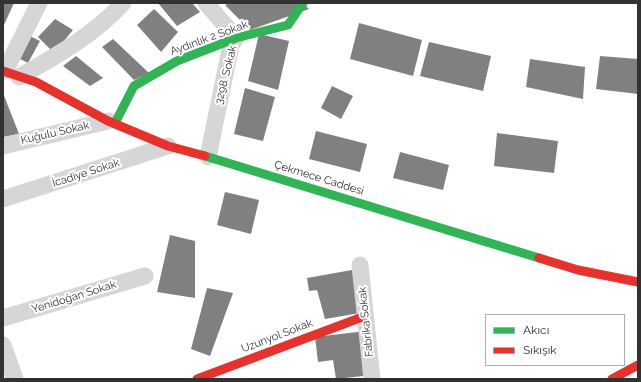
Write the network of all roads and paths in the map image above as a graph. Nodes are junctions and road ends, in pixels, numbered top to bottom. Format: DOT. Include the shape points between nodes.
graph roads {
  1 [pos="39,3"];
  2 [pos="123,3"];
  3 [pos="206,3"];
  4 [pos="304,3"];
  5 [pos="236,38"];
  6 [pos="9,73"];
  7 [pos="111,122"];
  8 [pos="3,146"];
  9 [pos="168,146"];
  10 [pos="208,157"];
  11 [pos="3,199"];
  12 [pos="360,265"];
  13 [pos="145,276"];
  14 [pos="638,282"];
  15 [pos="365,316"];
  16 [pos="3,318"];
  17 [pos="3,345"];
  18 [pos="638,366"];
  19 [pos="15,379"];
  20 [pos="197,379"];
  21 [pos="372,379"];
  22 [pos="612,379"];
  1 -- 6 [label="street"];
  2 -- 6 [label="street" via="72,47"];
  3 -- 5 [label="street, 3298. Sokak"];
  4 -- 5 [label="main road, Aydınlık 2 Sokak" via="288,25"];
  5 -- 7 [label="main road, Aydınlık 2 Sokak" via="177,61 134,86"];
  5 -- 10 [label="street, 3298. Sokak" via="231,45"];
  6 -- 7 [label="main road, Çekmece Caddesi" via="36,82"];
  7 -- 8 [label="street, Kuğulu Sokak"];
  7 -- 9 [label="main road, Çekmece Caddesi"];
  9 -- 10 [label="main road, Çekmece Caddesi"];
  9 -- 11 [label="street, İcadiye Sokak"];
  10 -- 14 [label="main road, Çekmece Caddesi" via="578,270"];
  12 -- 15 [label="street, Fabrika Sokak"];
  13 -- 16 [label="street, Yenidoğan Sokak"];
  15 -- 20 [label="main road, Uzunyol Sokak"];
  15 -- 21 [label="street, Fabrika Sokak"];
  17 -- 19 [label="street"];
  18 -- 22 [label="main road"];
}
